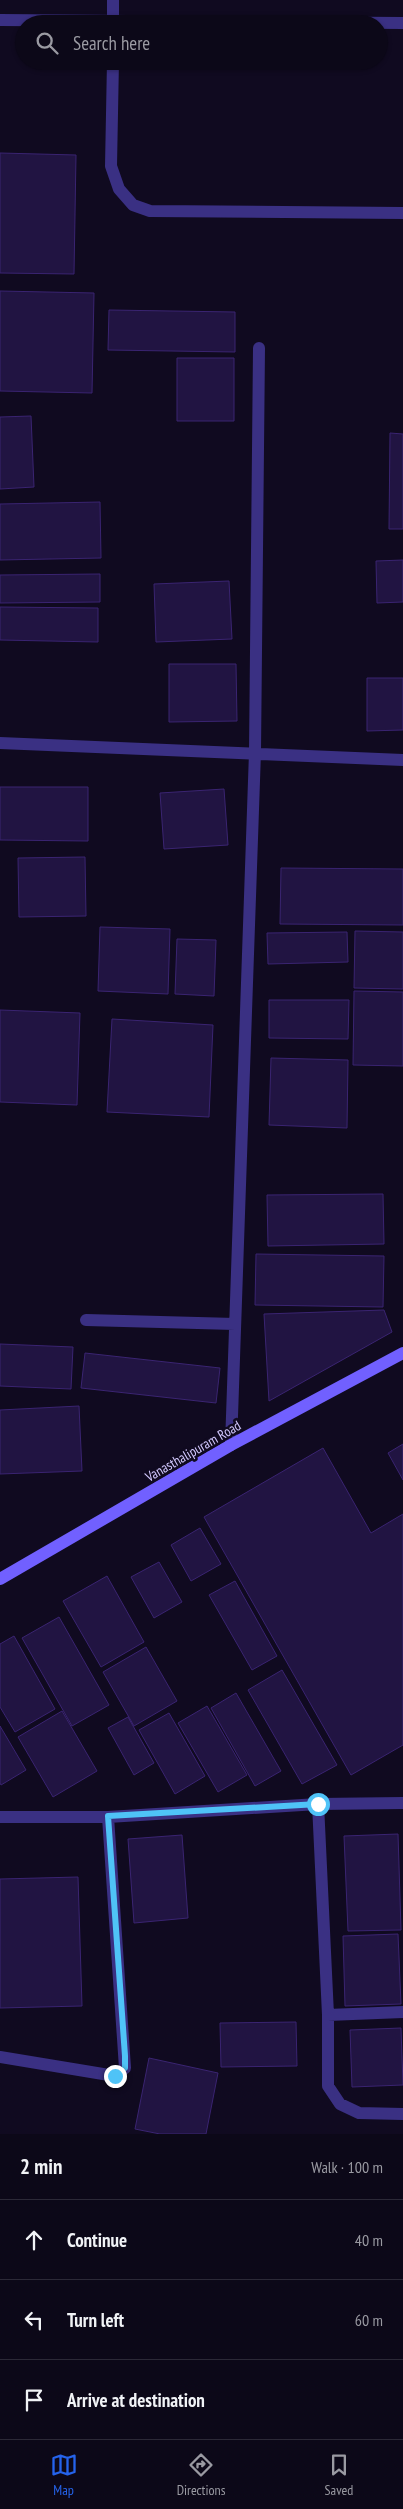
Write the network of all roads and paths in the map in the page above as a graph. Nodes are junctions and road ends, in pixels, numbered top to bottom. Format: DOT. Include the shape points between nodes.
graph roads {
  1 [pos="113,0"];
  2 [pos="113,15"];
  3 [pos="0,20"];
  4 [pos="15,20"];
  5 [pos="388,23"];
  6 [pos="403,23"];
  7 [pos="113,70"];
  8 [pos="403,213"];
  9 [pos="259,348"];
  10 [pos="0,743"];
  11 [pos="255,752"];
  12 [pos="403,760"];
  13 [pos="86,1320"];
  14 [pos="235,1324"];
  15 [pos="403,1353"];
  16 [pos="231,1445"];
  17 [pos="0,1579"];
  18 [pos="403,1803"];
  19 [pos="318,1804"];
  20 [pos="108,1816"];
  21 [pos="0,1817"];
  22 [pos="403,2012"];
  23 [pos="328,2015"];
  24 [pos="0,2057"];
  25 [pos="403,2114"];
  1 -- 2 [label="street"];
  3 -- 4 [label="street"];
  5 -- 6 [label="street"];
  7 -- 8 [label="street" via="111,166 119,189 133,205 150,210"];
  9 -- 11 [label="street"];
  10 -- 11 [label="street"];
  11 -- 12 [label="street"];
  11 -- 14 [label="street"];
  13 -- 14 [label="street"];
  14 -- 16 [label="street"];
  15 -- 16 [label="street, Vanasthalipuram Road"];
  16 -- 17 [label="street, Vanasthalipuram Road"];
  18 -- 19 [label="street"];
  19 -- 20 [label="street"];
  19 -- 23 [label="street"];
  20 -- 21 [label="street"];
  20 -- 24 [label="street" via="125,2068 115,2076"];
  22 -- 23 [label="street"];
  23 -- 25 [label="street" via="328,2086 340,2104 359,2113"];
}
